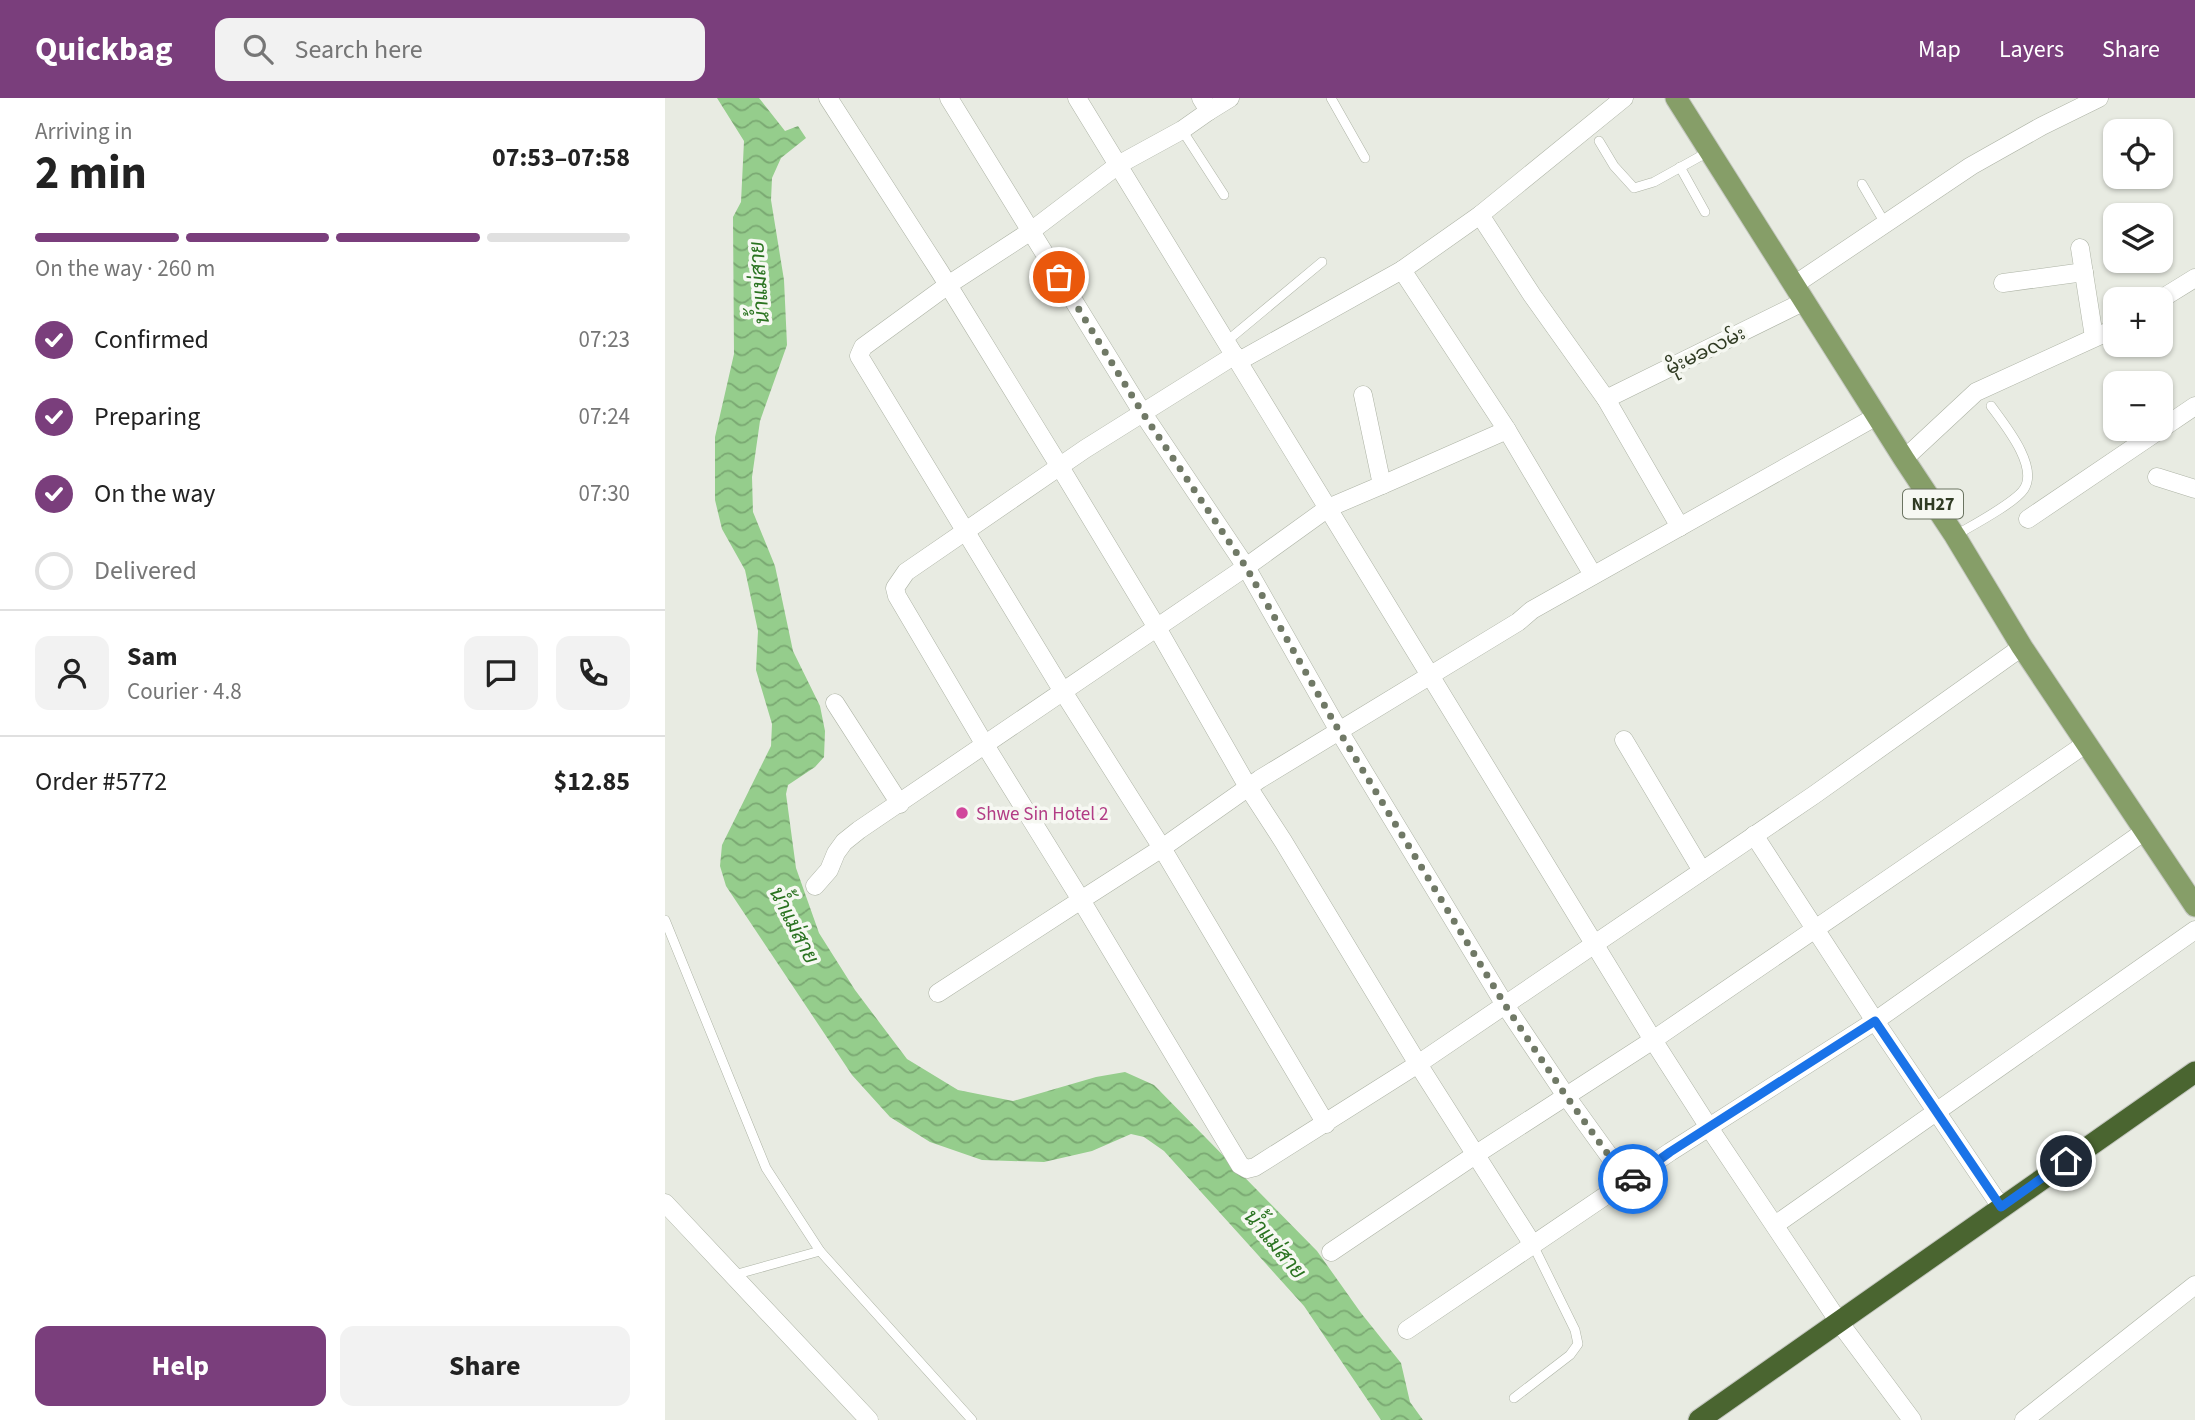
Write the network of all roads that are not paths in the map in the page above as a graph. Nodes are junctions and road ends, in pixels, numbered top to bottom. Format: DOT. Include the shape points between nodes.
graph roads {
  1 [pos="828,98"];
  2 [pos="949,98"];
  3 [pos="1077,98"];
  4 [pos="1230,98"];
  5 [pos="1331,98"];
  6 [pos="1624,98"];
  7 [pos="1676,98"];
  8 [pos="2099,98"];
  9 [pos="1205,105"];
  10 [pos="1182,130"];
  11 [pos="1599,141"];
  12 [pos="1709,152"];
  13 [pos="1365,158"];
  14 [pos="1118,165"];
  15 [pos="1680,167"];
  16 [pos="1863,184"];
  17 [pos="1224,194"];
  18 [pos="1705,212"];
  19 [pos="1480,215"];
  20 [pos="1886,225"];
  21 [pos="1031,231"];
  22 [pos="2080,248"];
  23 [pos="1322,262"];
  24 [pos="1402,270"];
  25 [pos="2084,272"];
  26 [pos="2195,278"];
  27 [pos="2003,283"];
  28 [pos="948,285"];
  29 [pos="2173,292"];
  30 [pos="1800,293"];
  31 [pos="2103,333"];
  32 [pos="2094,337"];
  33 [pos="1233,352"];
  34 [pos="1363,395"];
  35 [pos="1606,400"];
  36 [pos="2195,405"];
  37 [pos="1991,406"];
  38 [pos="1142,412"];
  39 [pos="1877,416"];
  40 [pos="2173,421"];
  41 [pos="1507,430"];
  42 [pos="2143,441"];
  43 [pos="1904,459"];
  44 [pos="1060,467"];
  45 [pos="2157,477"];
  46 [pos="1382,485"];
  47 [pos="2195,489"];
  48 [pos="1328,508"];
  49 [pos="2028,519"];
  50 [pos="1680,527"];
  51 [pos="965,532"];
  52 [pos="1955,536"];
  53 [pos="1246,567"];
  54 [pos="1593,575"];
  55 [pos="1156,626"];
  56 [pos="2022,646"];
  57 [pos="1430,675"];
  58 [pos="1062,690"];
  59 [pos="835,704"];
  60 [pos="1339,731"];
  61 [pos="1624,740"];
  62 [pos="2087,743"];
  63 [pos="985,745"];
  64 [pos="1248,787"];
  65 [pos="900,804"];
  66 [pos="2145,831"];
  67 [pos="1754,835"];
  68 [pos="1162,848"];
  69 [pos="1702,871"];
  70 [pos="815,886"];
  71 [pos="1081,900"];
  72 [pos="2195,906"];
  73 [pos="665,920"];
  74 [pos="1815,929"];
  75 [pos="2195,930"];
  76 [pos="1596,944"];
  77 [pos="938,993"];
  78 [pos="1505,1005"];
  79 [pos="1875,1021"];
  80 [pos="1653,1040"];
  81 [pos="1418,1065"];
  82 [pos="2195,1072"];
  83 [pos="1566,1096"];
  84 [pos="1936,1111"];
  85 [pos="1326,1124"];
  86 [pos="1710,1129"];
  87 [pos="1475,1155"];
  88 [pos="1628,1182"];
  89 [pos="665,1203"];
  90 [pos="2001,1207"];
  91 [pos="1775,1225"];
  92 [pos="1533,1245"];
  93 [pos="820,1251"];
  94 [pos="1331,1252"];
  95 [pos="733,1275"];
  96 [pos="2195,1285"];
  97 [pos="1839,1322"];
  98 [pos="1407,1329"];
  99 [pos="1514,1398"];
  100 [pos="869,1420"];
  101 [pos="972,1420"];
  102 [pos="1699,1420"];
  103 [pos="1912,1420"];
  104 [pos="2024,1420"];
  1 -- 28 [label="street"];
  2 -- 21 [label="street"];
  3 -- 14 [label="street"];
  4 -- 9 [label="street"];
  5 -- 13 [label="lane"];
  6 -- 19 [label="street"];
  7 -- 12 [label="main road, NH27"];
  8 -- 20 [label="street, မိုးမခလမ်း" via="1971,166"];
  9 -- 10 [label="street"];
  10 -- 14 [label="street"];
  10 -- 17 [label="lane"];
  11 -- 15 [label="lane" via="1634,188"];
  12 -- 15 [label="lane"];
  12 -- 30 [label="main road, NH27"];
  14 -- 21 [label="street"];
  14 -- 33 [label="street"];
  15 -- 18 [label="lane"];
  16 -- 20 [label="lane"];
  19 -- 24 [label="street"];
  19 -- 35 [label="street"];
  20 -- 30 [label="street, မိုးမခလမ်း"];
  21 -- 28 [label="street"];
  21 -- 38 [label="street"];
  22 -- 25 [label="street"];
  23 -- 33 [label="lane"];
  24 -- 33 [label="street"];
  24 -- 41 [label="street"];
  25 -- 27 [label="street"];
  25 -- 32 [label="street"];
  26 -- 29 [label="street"];
  28 -- 44 [label="street"];
  28 -- 51 [label="street" via="863,347 859,356"];
  30 -- 35 [label="street, မိုးမခလမ်း"];
  30 -- 39 [label="main road, NH27"];
  31 -- 32 [label="street"];
  32 -- 43 [label="street" via="1976,392"];
  33 -- 38 [label="street"];
  33 -- 48 [label="street"];
  34 -- 46 [label="street"];
  35 -- 50 [label="street"];
  36 -- 40 [label="street"];
  37 -- 52 [label="lane" via="2021,452 2027,482 2024,491"];
  38 -- 44 [label="street"];
  38 -- 53 [label="street"];
  39 -- 43 [label="main road, NH27"];
  39 -- 50 [label="street"];
  41 -- 46 [label="street"];
  41 -- 54 [label="street"];
  42 -- 49 [label="street"];
  43 -- 52 [label="main road, NH27"];
  44 -- 51 [label="street"];
  44 -- 55 [label="street"];
  45 -- 47 [label="street"];
  46 -- 48 [label="street"];
  48 -- 53 [label="street"];
  48 -- 57 [label="street"];
  50 -- 54 [label="street"];
  51 -- 58 [label="street"];
  51 -- 63 [label="street" via="906,572 895,588"];
  52 -- 56 [label="main road, NH27"];
  53 -- 55 [label="street"];
  53 -- 60 [label="street"];
  54 -- 57 [label="street"];
  55 -- 58 [label="street"];
  55 -- 64 [label="street"];
  56 -- 62 [label="main road, NH27"];
  56 -- 67 [label="street"];
  57 -- 60 [label="street"];
  57 -- 76 [label="street"];
  58 -- 63 [label="street"];
  58 -- 68 [label="street"];
  59 -- 65 [label="street"];
  60 -- 64 [label="street"];
  60 -- 78 [label="street"];
  61 -- 69 [label="street"];
  62 -- 66 [label="main road, NH27"];
  62 -- 74 [label="street"];
  63 -- 65 [label="street"];
  63 -- 71 [label="street"];
  64 -- 68 [label="street"];
  64 -- 81 [label="street"];
  65 -- 70 [label="street" via="844,842"];
  66 -- 72 [label="main road, NH27"];
  66 -- 79 [label="street"];
  67 -- 69 [label="street"];
  67 -- 74 [label="street"];
  68 -- 71 [label="street"];
  68 -- 85 [label="street"];
  69 -- 76 [label="street"];
  71 -- 77 [label="street"];
  71 -- 85 [label="street" via="1240,1165 1255,1167"];
  73 -- 93 [label="lane" via="766,1168"];
  74 -- 79 [label="street"];
  74 -- 80 [label="street"];
  75 -- 84 [label="street"];
  76 -- 78 [label="street"];
  76 -- 80 [label="street"];
  78 -- 81 [label="street"];
  78 -- 83 [label="street"];
  79 -- 84 [label="street"];
  79 -- 86 [label="street"];
  80 -- 83 [label="street"];
  80 -- 86 [label="street"];
  81 -- 85 [label="street"];
  81 -- 87 [label="street"];
  82 -- 90 [label="highway"];
  83 -- 87 [label="street"];
  83 -- 88 [label="street"];
  84 -- 90 [label="street"];
  84 -- 91 [label="street"];
  86 -- 88 [label="street"];
  86 -- 91 [label="street"];
  87 -- 92 [label="street"];
  87 -- 94 [label="street"];
  88 -- 92 [label="street"];
  89 -- 95 [label="street"];
  90 -- 97 [label="highway"];
  91 -- 97 [label="street"];
  92 -- 98 [label="street"];
  92 -- 99 [label="lane" via="1578,1344"];
  93 -- 95 [label="lane"];
  93 -- 101 [label="lane"];
  95 -- 100 [label="street"];
  96 -- 104 [label="street"];
  97 -- 102 [label="highway"];
  97 -- 103 [label="street"];
}
